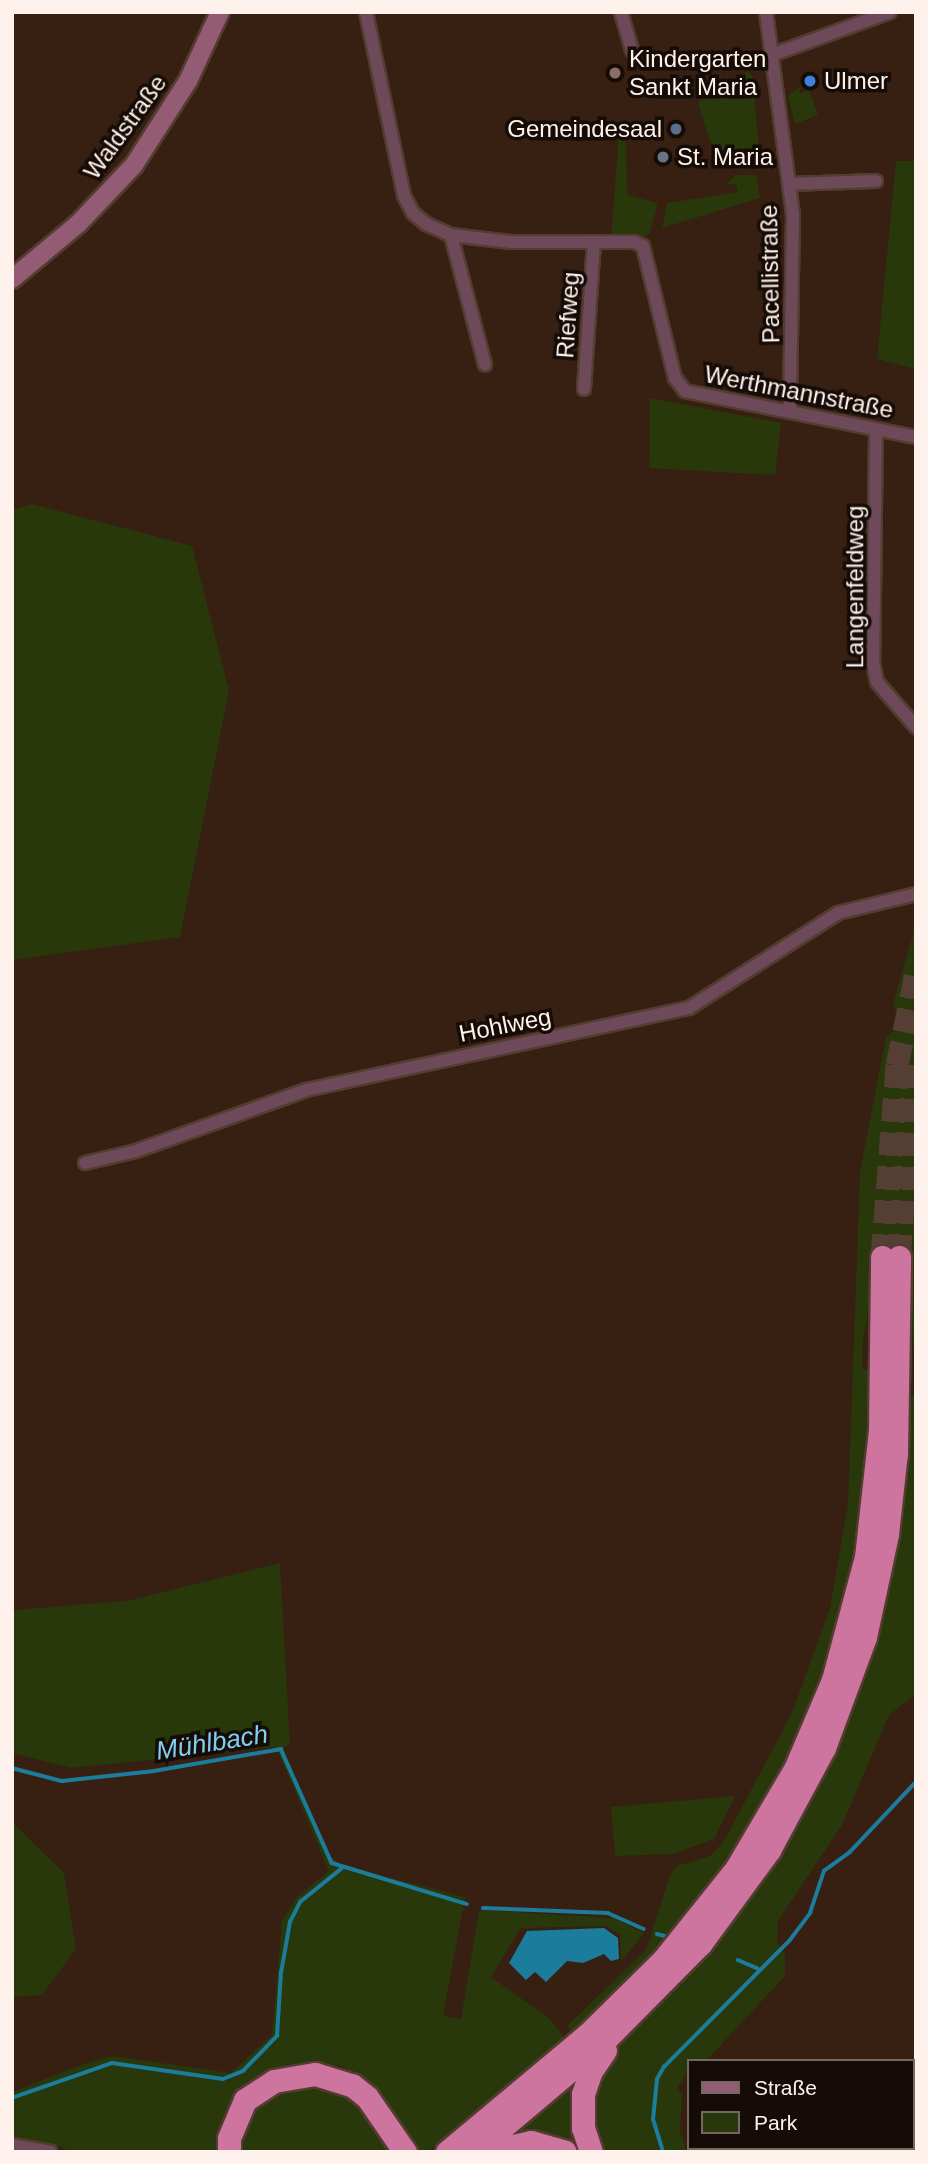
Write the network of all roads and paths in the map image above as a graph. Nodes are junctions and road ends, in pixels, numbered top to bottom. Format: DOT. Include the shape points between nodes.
graph roads {
  1 [pos="220,12"];
  2 [pos="366,12"];
  3 [pos="621,12"];
  4 [pos="766,12"];
  5 [pos="890,12"];
  6 [pos="632,50"];
  7 [pos="774,54"];
  8 [pos="876,180"];
  9 [pos="789,184"];
  10 [pos="451,235"];
  11 [pos="594,244"];
  12 [pos="12,279"];
  13 [pos="485,365"];
  14 [pos="584,389"];
  15 [pos="790,411"];
  16 [pos="876,430"];
  17 [pos="916,437"];
  18 [pos="916,727"];
  19 [pos="916,894"];
  20 [pos="85,1163"];
  21 [pos="638,2010"];
  22 [pos="12,2145"];
  23 [pos="403,2150"];
  24 [pos="50,2152"];
  25 [pos="229,2152"];
  26 [pos="447,2152"];
  27 [pos="473,2152"];
  28 [pos="487,2152"];
  29 [pos="565,2152"];
  30 [pos="592,2152"];
  1 -- 12 [label="street, Waldstraße" via="188,81 134,164 78,224"];
  2 -- 10 [label="street, Werthmannstraße" via="401,185 413,213"];
  3 -- 6 [label="street"];
  4 -- 7 [label="street, Pacellistraße"];
  5 -- 7 [label="street"];
  7 -- 9 [label="street, Pacellistraße"];
  8 -- 9 [label="street"];
  9 -- 15 [label="street, Pacellistraße"];
  10 -- 11 [label="street, Werthmannstraße"];
  10 -- 13 [label="street"];
  11 -- 14 [label="street, Riefweg"];
  11 -- 15 [label="street, Werthmannstraße" via="643,246 675,378 685,391"];
  15 -- 16 [label="street, Werthmannstraße"];
  16 -- 17 [label="street, Werthmannstraße"];
  16 -- 18 [label="street, Langenfeldweg" via="873,663 878,684"];
  19 -- 20 [label="street, Hohlweg" via="838,913 689,1008 306,1090 136,1151"];
  21 -- 26 [label="highway" via="701,1943 769,1850 824,1748 856,1664 876,1593 891,1502 890,1257 880,1431 866,1557 833,1680 795,1769 736,1869 664,1959 587,2035"];
  21 -- 27 [label="highway"];
  21 -- 30 [label="highway" via="598,2060 586,2084 582,2117"];
  22 -- 24 [label="street"];
  23 -- 25 [label="highway" via="368,2097 352,2085 315,2074 274,2081 245,2100 229,2138"];
  28 -- 29 [label="highway" via="531,2142"];
}
